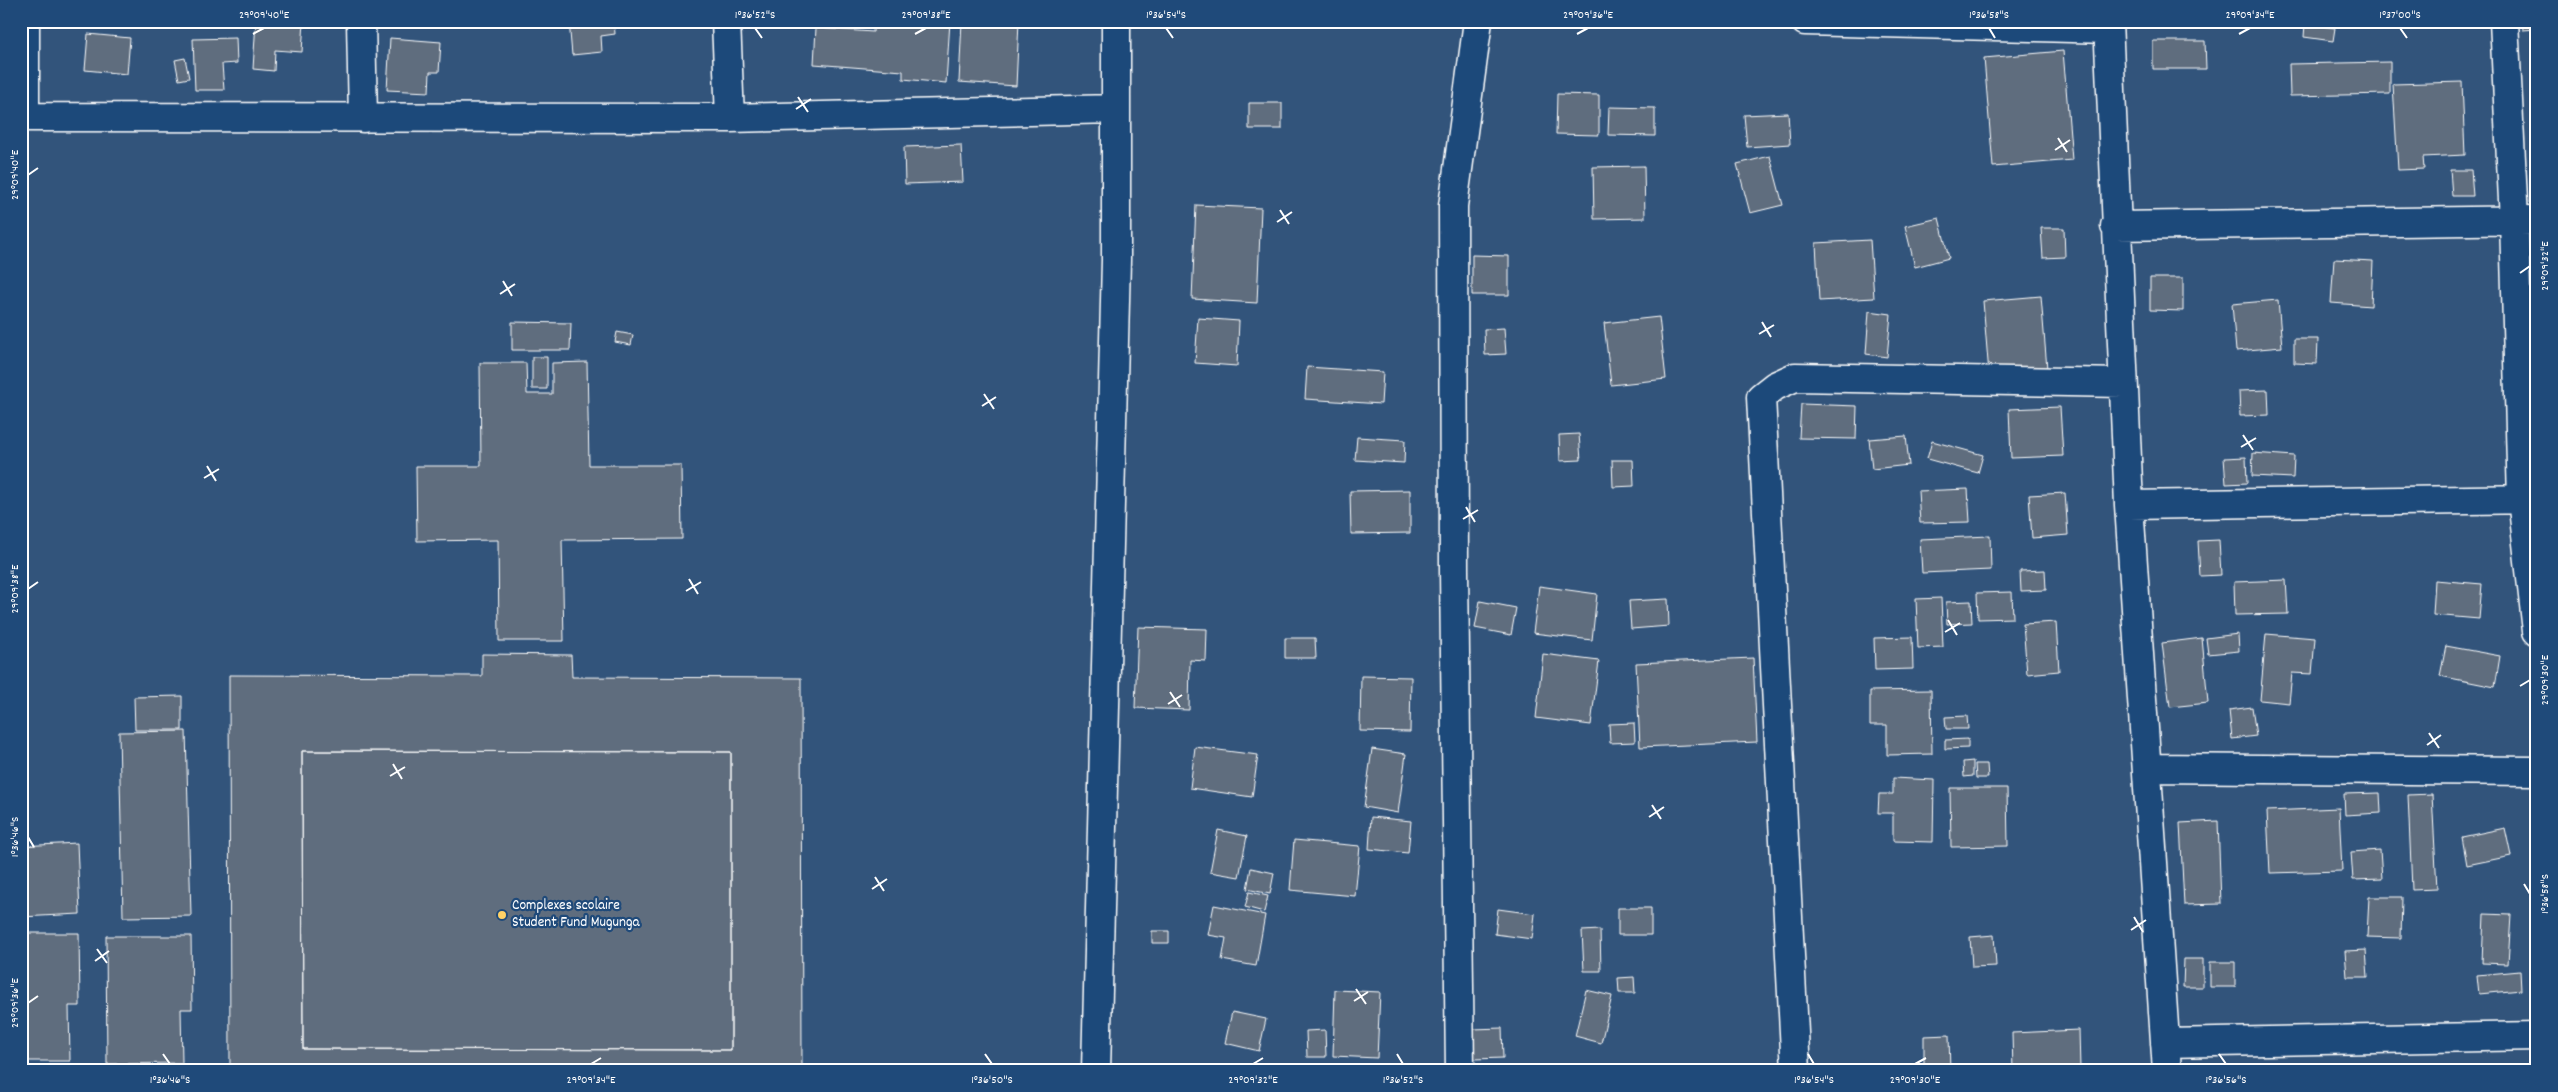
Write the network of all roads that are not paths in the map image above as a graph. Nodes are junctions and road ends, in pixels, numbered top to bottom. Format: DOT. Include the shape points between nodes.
graph roads {
  1 [pos="26,21"];
  2 [pos="361,21"];
  3 [pos="726,21"];
  4 [pos="1116,21"];
  5 [pos="1478,21"];
  6 [pos="1805,21"];
  7 [pos="2504,21"];
  8 [pos="2108,25"];
  9 [pos="1116,109"];
  10 [pos="23,117"];
  11 [pos="363,118"];
  12 [pos="730,118"];
  13 [pos="2525,220"];
  14 [pos="2115,226"];
  15 [pos="2123,383"];
  16 [pos="2530,499"];
  17 [pos="2129,505"];
  18 [pos="2537,631"];
  19 [pos="2147,768"];
  20 [pos="2537,772"];
  21 [pos="2537,1036"];
  22 [pos="2165,1043"];
  23 [pos="1096,1071"];
  24 [pos="1460,1071"];
  25 [pos="1796,1071"];
  26 [pos="2167,1071"];
  1 -- 10 [label="street"];
  2 -- 11 [label="street"];
  3 -- 12 [label="street"];
  4 -- 9 [label="street"];
  5 -- 24 [label="street" via="1453,206"];
  6 -- 8 [label="street"];
  7 -- 13 [label="street"];
  8 -- 14 [label="street"];
  9 -- 12 [label="street"];
  9 -- 23 [label="street" via="1116,260"];
  10 -- 11 [label="street"];
  11 -- 12 [label="street"];
  13 -- 14 [label="street"];
  13 -- 16 [label="street"];
  14 -- 15 [label="street"];
  15 -- 17 [label="street"];
  15 -- 25 [label="street" via="1795,377 1761,397"];
  16 -- 17 [label="street"];
  16 -- 18 [label="street"];
  17 -- 19 [label="street"];
  19 -- 20 [label="street"];
  19 -- 22 [label="street"];
  21 -- 22 [label="street"];
  22 -- 26 [label="street"];
}
